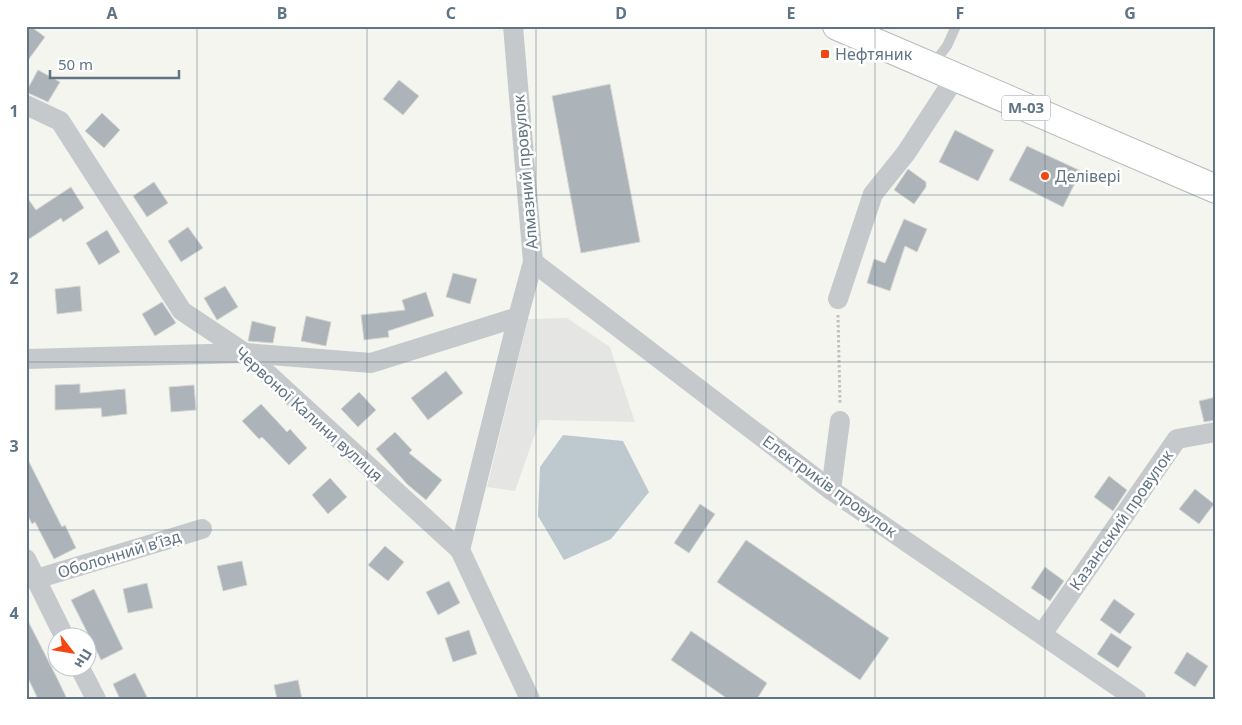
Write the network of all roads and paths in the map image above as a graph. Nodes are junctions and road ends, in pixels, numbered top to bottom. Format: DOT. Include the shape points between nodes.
graph roads {
  1 [pos="513,26"];
  2 [pos="837,26"];
  3 [pos="956,26"];
  4 [pos="943,72"];
  5 [pos="26,105"];
  6 [pos="1216,189"];
  7 [pos="532,262"];
  8 [pos="838,299"];
  9 [pos="518,317"];
  10 [pos="245,353"];
  11 [pos="26,359"];
  12 [pos="840,421"];
  13 [pos="1216,432"];
  14 [pos="831,490"];
  15 [pos="202,529"];
  16 [pos="460,550"];
  17 [pos="26,559"];
  18 [pos="36,579"];
  19 [pos="60,628"];
  20 [pos="1042,634"];
  21 [pos="85,678"];
  22 [pos="96,699"];
  23 [pos="530,699"];
  24 [pos="1136,699"];
  1 -- 7 [label="street, Алмазний провулок"];
  2 -- 4 [label="highway, М-03"];
  3 -- 4 [label="lane"];
  4 -- 6 [label="highway, М-03"];
  4 -- 8 [label="street" via="906,153 873,194"];
  5 -- 10 [label="street, Червоної Калини вулиця" via="60,121 182,310"];
  7 -- 9 [label="street, Алмазний провулок"];
  7 -- 14 [label="street, Електриків провулок"];
  8 -- 12 [label="path"];
  9 -- 10 [label="street" via="371,363"];
  9 -- 16 [label="street, Алмазний провулок"];
  10 -- 11 [label="street"];
  10 -- 16 [label="street, Червоної Калини вулиця"];
  12 -- 14 [label="street"];
  13 -- 20 [label="street, Казанський провулок" via="1177,439"];
  14 -- 20 [label="street, Електриків провулок"];
  15 -- 18 [label="street, Оболонний в’їзд"];
  16 -- 23 [label="street, Червоної Калини вулиця"];
  17 -- 18 [label="street"];
  18 -- 19 [label="street"];
  20 -- 24 [label="street, Електриків провулок"];
  21 -- 22 [label="street"];
}
